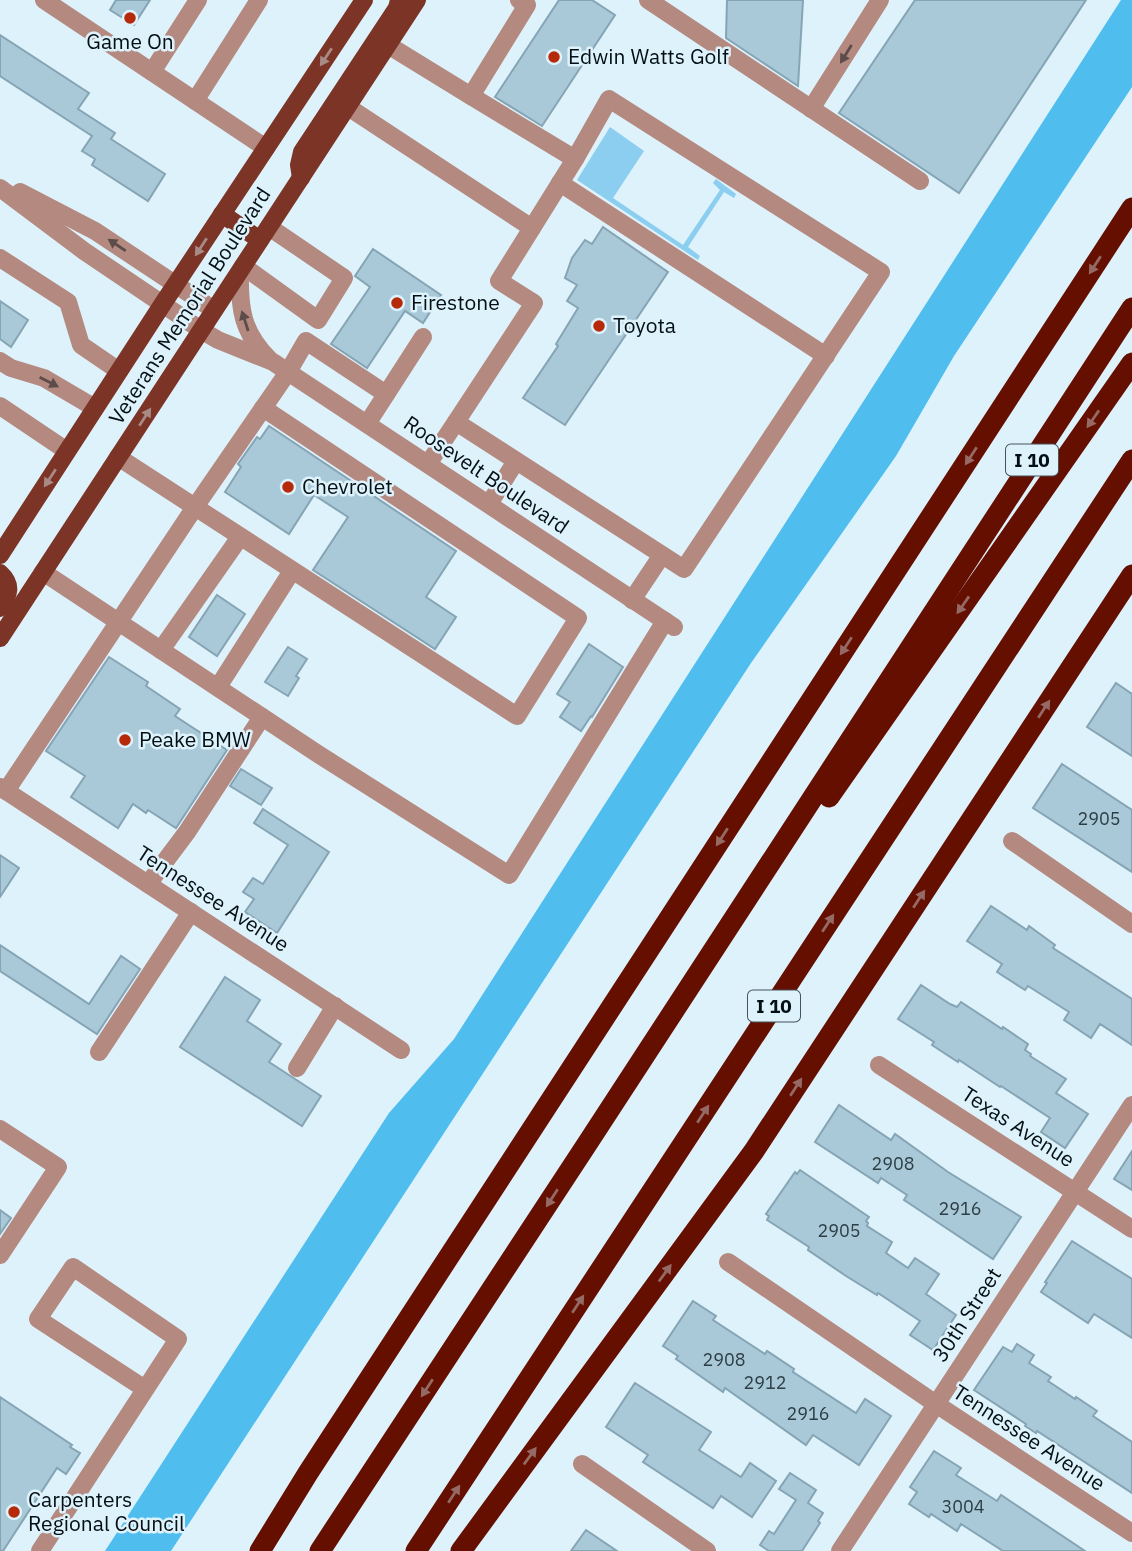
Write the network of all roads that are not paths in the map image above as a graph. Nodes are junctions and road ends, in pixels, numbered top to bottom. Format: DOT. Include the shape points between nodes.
graph roads {
  1 [pos="44,0"];
  2 [pos="198,0"];
  3 [pos="260,0"];
  4 [pos="363,0"];
  5 [pos="399,0"];
  6 [pos="417,0"];
  7 [pos="519,0"];
  8 [pos="648,0"];
  9 [pos="880,0"];
  10 [pos="675,9"];
  11 [pos="388,45"];
  12 [pos="152,72"];
  13 [pos="471,96"];
  14 [pos="195,101"];
  15 [pos="348,107"];
  16 [pos="811,109"];
  17 [pos="266,148"];
  18 [pos="575,159"];
  19 [pos="301,178"];
  20 [pos="920,181"];
  21 [pos="0,182"];
  22 [pos="560,183"];
  23 [pos="0,188"];
  24 [pos="1132,208"];
  25 [pos="222,214"];
  26 [pos="532,228"];
  27 [pos="265,233"];
  28 [pos="0,258"];
  29 [pos="242,268"];
  30 [pos="176,285"];
  31 [pos="162,304"];
  32 [pos="1132,308"];
  33 [pos="214,310"];
  34 [pos="318,320"];
  35 [pos="201,330"];
  36 [pos="423,337"];
  37 [pos="306,341"];
  38 [pos="826,356"];
  39 [pos="0,361"];
  40 [pos="1132,363"];
  41 [pos="281,367"];
  42 [pos="119,371"];
  43 [pos="386,394"];
  44 [pos="0,405"];
  45 [pos="95,408"];
  46 [pos="263,408"];
  47 [pos="456,422"];
  48 [pos="367,424"];
  49 [pos="67,451"];
  50 [pos="118,457"];
  51 [pos="1132,460"];
  52 [pos="516,461"];
  53 [pos="428,464"];
  54 [pos="489,504"];
  55 [pos="195,508"];
  56 [pos="240,537"];
  57 [pos="0,555"];
  58 [pos="662,555"];
  59 [pos="292,571"];
  60 [pos="0,572"];
  61 [pos="43,572"];
  62 [pos="1132,575"];
  63 [pos="632,600"];
  64 [pos="0,608"];
  65 [pos="119,622"];
  66 [pos="0,638"];
  67 [pos="161,650"];
  68 [pos="218,687"];
  69 [pos="262,717"];
  70 [pos="3,789"];
  71 [pos="1012,841"];
  72 [pos="148,884"];
  73 [pos="191,912"];
  74 [pos="1132,924"];
  75 [pos="335,1006"];
  76 [pos="401,1049"];
  77 [pos="99,1052"];
  78 [pos="879,1065"];
  79 [pos="297,1068"];
  80 [pos="1132,1105"];
  81 [pos="0,1129"];
  82 [pos="589,1140"];
  83 [pos="1075,1192"];
  84 [pos="1132,1229"];
  85 [pos="0,1255"];
  86 [pos="728,1262"];
  87 [pos="145,1389"];
  88 [pos="936,1404"];
  89 [pos="582,1464"];
  90 [pos="1132,1533"];
  91 [pos="40,1551"];
  92 [pos="260,1551"];
  93 [pos="320,1551"];
  94 [pos="416,1551"];
  95 [pos="461,1551"];
  96 [pos="707,1551"];
  97 [pos="840,1551"];
  1 -- 12 [label="street"];
  2 -- 12 [label="street"];
  3 -- 14 [label="street"];
  4 -- 17 [label="main road, Veterans Memorial Boulevard, one-way"];
  5 -- 19 [label="main road" via="302,152"];
  6 -- 11 [label="main road, Veterans Memorial Boulevard"];
  7 -- 13 [label="street" via="527,5"];
  8 -- 10 [label="street"];
  9 -- 16 [label="street, one-way"];
  10 -- 16 [label="street"];
  11 -- 13 [label="street"];
  11 -- 15 [label="main road, Veterans Memorial Boulevard"];
  12 -- 14 [label="street"];
  13 -- 18 [label="street"];
  14 -- 17 [label="street"];
  15 -- 19 [label="main road, Veterans Memorial Boulevard"];
  15 -- 26 [label="street"];
  16 -- 20 [label="street"];
  17 -- 25 [label="main road, Veterans Memorial Boulevard"];
  18 -- 22 [label="street"];
  18 -- 38 [label="street" via="610,99 881,272"];
  19 -- 27 [label="main road, Veterans Memorial Boulevard"];
  30 -- 21 [label="street, one-way" via="95,230"];
  22 -- 26 [label="street"];
  22 -- 38 [label="street"];
  23 -- 31 [label="street, Roosevelt Boulevard"];
  24 -- 92 [label="highway, one-way"];
  25 -- 27 [label="main road"];
  25 -- 30 [label="main road, Veterans Memorial Boulevard, one-way"];
  26 -- 47 [label="street" via="499,281 534,303"];
  27 -- 29 [label="main road, Veterans Memorial Boulevard"];
  27 -- 34 [label="street" via="344,278"];
  28 -- 42 [label="street" via="68,302 81,345"];
  29 -- 33 [label="main road, Veterans Memorial Boulevard"];
  29 -- 34 [label="street"];
  41 -- 29 [label="street, Roosevelt Boulevard, one-way" via="258,349 248,331 239,293"];
  30 -- 31 [label="main road, Veterans Memorial Boulevard"];
  30 -- 33 [label="street"];
  31 -- 35 [label="street, Roosevelt Boulevard"];
  31 -- 42 [label="main road, Veterans Memorial Boulevard"];
  32 -- 82 [label="highway, I 10"];
  33 -- 35 [label="main road, Veterans Memorial Boulevard"];
  34 -- 37 [label="street"];
  35 -- 41 [label="street, Roosevelt Boulevard"];
  50 -- 35 [label="main road, Veterans Memorial Boulevard, one-way"];
  36 -- 43 [label="street"];
  37 -- 41 [label="street"];
  37 -- 43 [label="street"];
  38 -- 58 [label="street" via="684,569"];
  39 -- 45 [label="street, one-way" via="44,378"];
  40 -- 82 [label="highway, one-way"];
  41 -- 46 [label="street"];
  41 -- 48 [label="street, Roosevelt Boulevard"];
  42 -- 45 [label="main road, Veterans Memorial Boulevard"];
  43 -- 48 [label="street"];
  44 -- 49 [label="street"];
  45 -- 49 [label="main road, Veterans Memorial Boulevard"];
  46 -- 55 [label="street"];
  46 -- 59 [label="street" via="579,618 517,716"];
  47 -- 52 [label="street"];
  47 -- 53 [label="street"];
  48 -- 53 [label="street, Roosevelt Boulevard"];
  49 -- 57 [label="main road, Veterans Memorial Boulevard, one-way"];
  50 -- 55 [label="street"];
  50 -- 61 [label="main road, Veterans Memorial Boulevard"];
  94 -- 51 [label="highway, I 10, one-way"];
  52 -- 54 [label="street"];
  52 -- 58 [label="street"];
  53 -- 54 [label="street, Roosevelt Boulevard"];
  54 -- 63 [label="street, Roosevelt Boulevard"];
  55 -- 56 [label="street"];
  55 -- 65 [label="street"];
  56 -- 59 [label="street"];
  56 -- 67 [label="street"];
  58 -- 63 [label="street"];
  59 -- 68 [label="street"];
  60 -- 64 [label="main road" via="9,586"];
  61 -- 65 [label="street"];
  61 -- 66 [label="main road, Veterans Memorial Boulevard"];
  95 -- 62 [label="highway, one-way" via="754,1151"];
  63 -- 69 [label="street, Roosevelt Boulevard" via="670,624 509,875"];
  65 -- 67 [label="street"];
  65 -- 70 [label="street"];
  67 -- 68 [label="street"];
  68 -- 69 [label="street"];
  69 -- 72 [label="street"];
  70 -- 72 [label="street, Tennessee Avenue"];
  71 -- 74 [label="street"];
  72 -- 73 [label="street, Tennessee Avenue"];
  73 -- 75 [label="street, Tennessee Avenue"];
  73 -- 77 [label="street"];
  75 -- 76 [label="street, Tennessee Avenue"];
  75 -- 79 [label="street"];
  78 -- 83 [label="street, Texas Avenue"];
  80 -- 83 [label="street, 30th Street"];
  81 -- 85 [label="street" via="58,1167"];
  82 -- 93 [label="highway, I 10, one-way"];
  83 -- 84 [label="street, Texas Avenue"];
  83 -- 88 [label="street, 30th Street"];
  86 -- 88 [label="street, Tennessee Avenue"];
  87 -- 87 [label="street" via="178,1339 73,1267 38,1320"];
  87 -- 91 [label="street"];
  88 -- 90 [label="street, Tennessee Avenue"];
  88 -- 97 [label="street, 30th Street"];
  89 -- 96 [label="street"];
}
